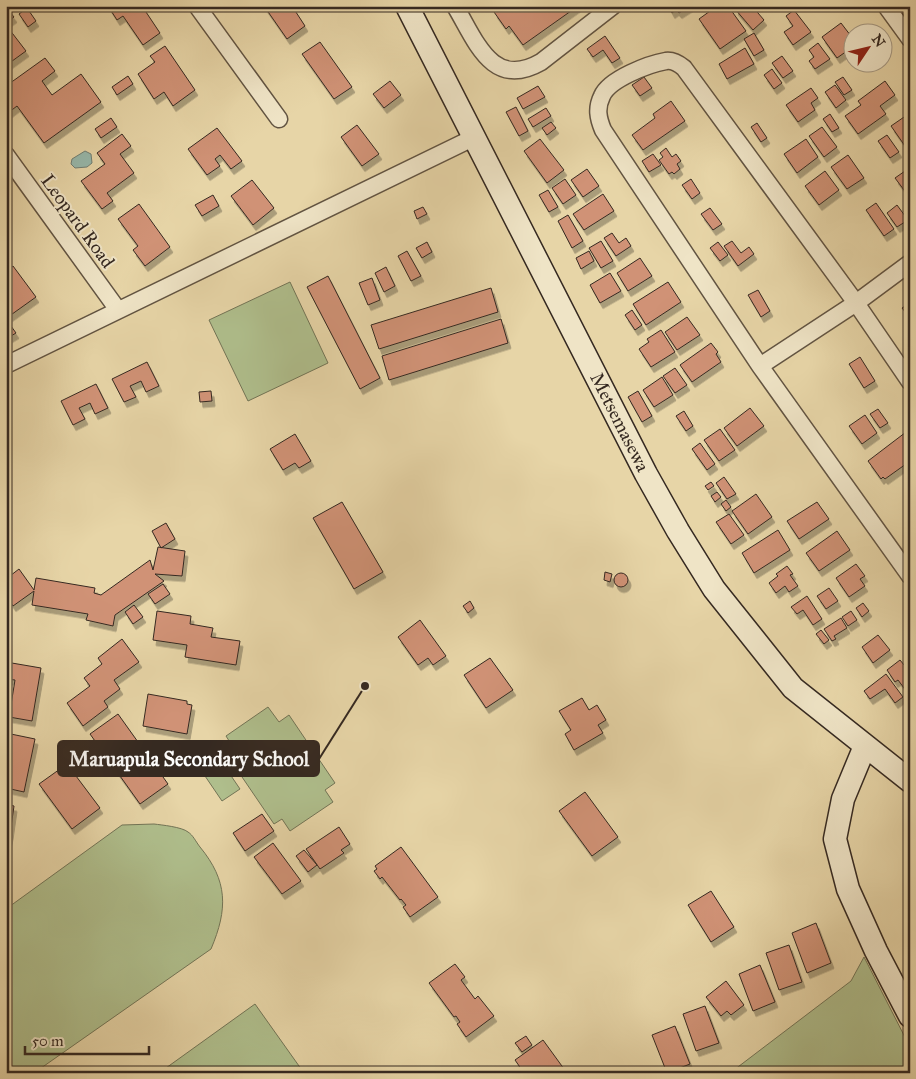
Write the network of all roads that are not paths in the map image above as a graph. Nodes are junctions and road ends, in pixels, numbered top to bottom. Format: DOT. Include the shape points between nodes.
graph roads {
  1 [pos="196,6"];
  2 [pos="407,6"];
  3 [pos="455,6"];
  4 [pos="613,6"];
  5 [pos="886,6"];
  6 [pos="910,39"];
  7 [pos="279,119"];
  8 [pos="475,138"];
  9 [pos="6,155"];
  10 [pos="910,263"];
  11 [pos="856,303"];
  12 [pos="118,310"];
  13 [pos="6,365"];
  14 [pos="760,366"];
  15 [pos="910,382"];
  16 [pos="910,576"];
  17 [pos="865,746"];
  18 [pos="910,781"];
  19 [pos="910,1016"];
  1 -- 7 [label="street"];
  2 -- 8 [label="street, Metsemasewa"];
  3 -- 4 [label="street" via="484,55 494,65 517,70 541,62"];
  5 -- 6 [label="street"];
  8 -- 12 [label="street"];
  8 -- 17 [label="street, Metsemasewa" via="646,474 714,589 793,688"];
  9 -- 12 [label="street, Leopard Road"];
  10 -- 11 [label="street"];
  11 -- 14 [label="street"];
  11 -- 14 [label="street" via="684,68 668,61 618,79 601,96 598,116 603,130"];
  11 -- 15 [label="street"];
  12 -- 13 [label="street"];
  14 -- 16 [label="street"];
  17 -- 18 [label="street, Metsemasewa"];
  17 -- 19 [label="street" via="843,799 835,839 848,889"];
}
